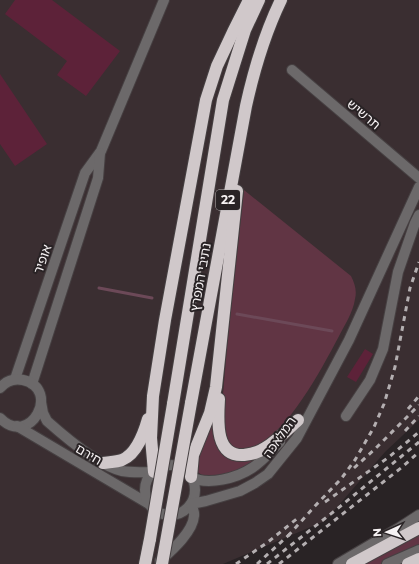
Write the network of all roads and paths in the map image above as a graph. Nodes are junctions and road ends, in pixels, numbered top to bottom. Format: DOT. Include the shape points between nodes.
graph roads {
  1 [pos="164,0"];
  2 [pos="250,0"];
  3 [pos="259,0"];
  4 [pos="281,0"];
  5 [pos="292,70"];
  6 [pos="246,106"];
  7 [pos="101,151"];
  8 [pos="419,178"];
  9 [pos="419,187"];
  10 [pos="419,215"];
  11 [pos="349,340"];
  12 [pos="221,343"];
  13 [pos="15,379"];
  14 [pos="32,384"];
  15 [pos="0,388"];
  16 [pos="153,396"];
  17 [pos="41,402"];
  18 [pos="346,416"];
  19 [pos="0,418"];
  20 [pos="298,420"];
  21 [pos="17,426"];
  22 [pos="103,463"];
  23 [pos="154,472"];
  24 [pos="191,477"];
  25 [pos="149,504"];
  26 [pos="191,504"];
  27 [pos="419,515"];
  28 [pos="419,528"];
  29 [pos="419,550"];
  30 [pos="419,559"];
  31 [pos="145,564"];
  32 [pos="157,564"];
  33 [pos="162,564"];
  34 [pos="338,564"];
  35 [pos="352,564"];
  36 [pos="387,564"];
  37 [pos="408,564"];
  1 -- 7 [label="street, אופיר"];
  2 -- 16 [label="highway" via="217,66 206,100"];
  3 -- 31 [label="highway, נתיבי המפרץ / 22, bridge" via="245,30 223,100"];
  4 -- 6 [label="highway, נתיבי המפרץ / 22" via="265,39"];
  5 -- 8 [label="street, תרשיש"];
  6 -- 12 [label="highway"];
  6 -- 33 [label="highway, נתיבי המפרץ / 22, bridge"];
  7 -- 13 [label="street, אופיר" via="85,173"];
  7 -- 14 [label="street, אופיר" via="98,178"];
  9 -- 11 [label="street, המלאכה"];
  10 -- 18 [label="street" via="398,272 383,349 370,380"];
  11 -- 20 [label="street, המלאכה"];
  11 -- 26 [label="street, המלאכה" via="297,438 268,474 240,491"];
  12 -- 20 [label="highway" via="218,417 221,440 225,448 232,453 254,454 271,444"];
  12 -- 24 [label="highway" via="216,387 193,455"];
  13 -- 14 [label="street"];
  13 -- 15 [label="street"];
  14 -- 17 [label="street, חירם" via="37,389"];
  16 -- 22 [label="highway" via="147,423 132,453 123,460"];
  16 -- 23 [label="highway" via="151,438"];
  17 -- 21 [label="street" via="37,416 31,422"];
  17 -- 22 [label="street, חירם" via="46,421"];
  19 -- 21 [label="street, חירם" via="10,425"];
  20 -- 24 [label="street, המלאכה" via="252,468 220,480 201,481"];
  21 -- 25 [label="street, חירם"];
  22 -- 23 [label="street, חירם" via="121,471"];
  23 -- 24 [label="street" via="165,467 177,467"];
  23 -- 25 [label="street" via="145,490"];
  24 -- 26 [label="street" via="195,490"];
  25 -- 26 [label="street" via="154,510 170,515 178,514"];
  26 -- 32 [label="street" via="195,515 192,524 178,544"];
  27 -- 34 [label="street"];
  28 -- 35 [label="highway"];
  29 -- 36 [label="street"];
  30 -- 37 [label="highway"];
}
